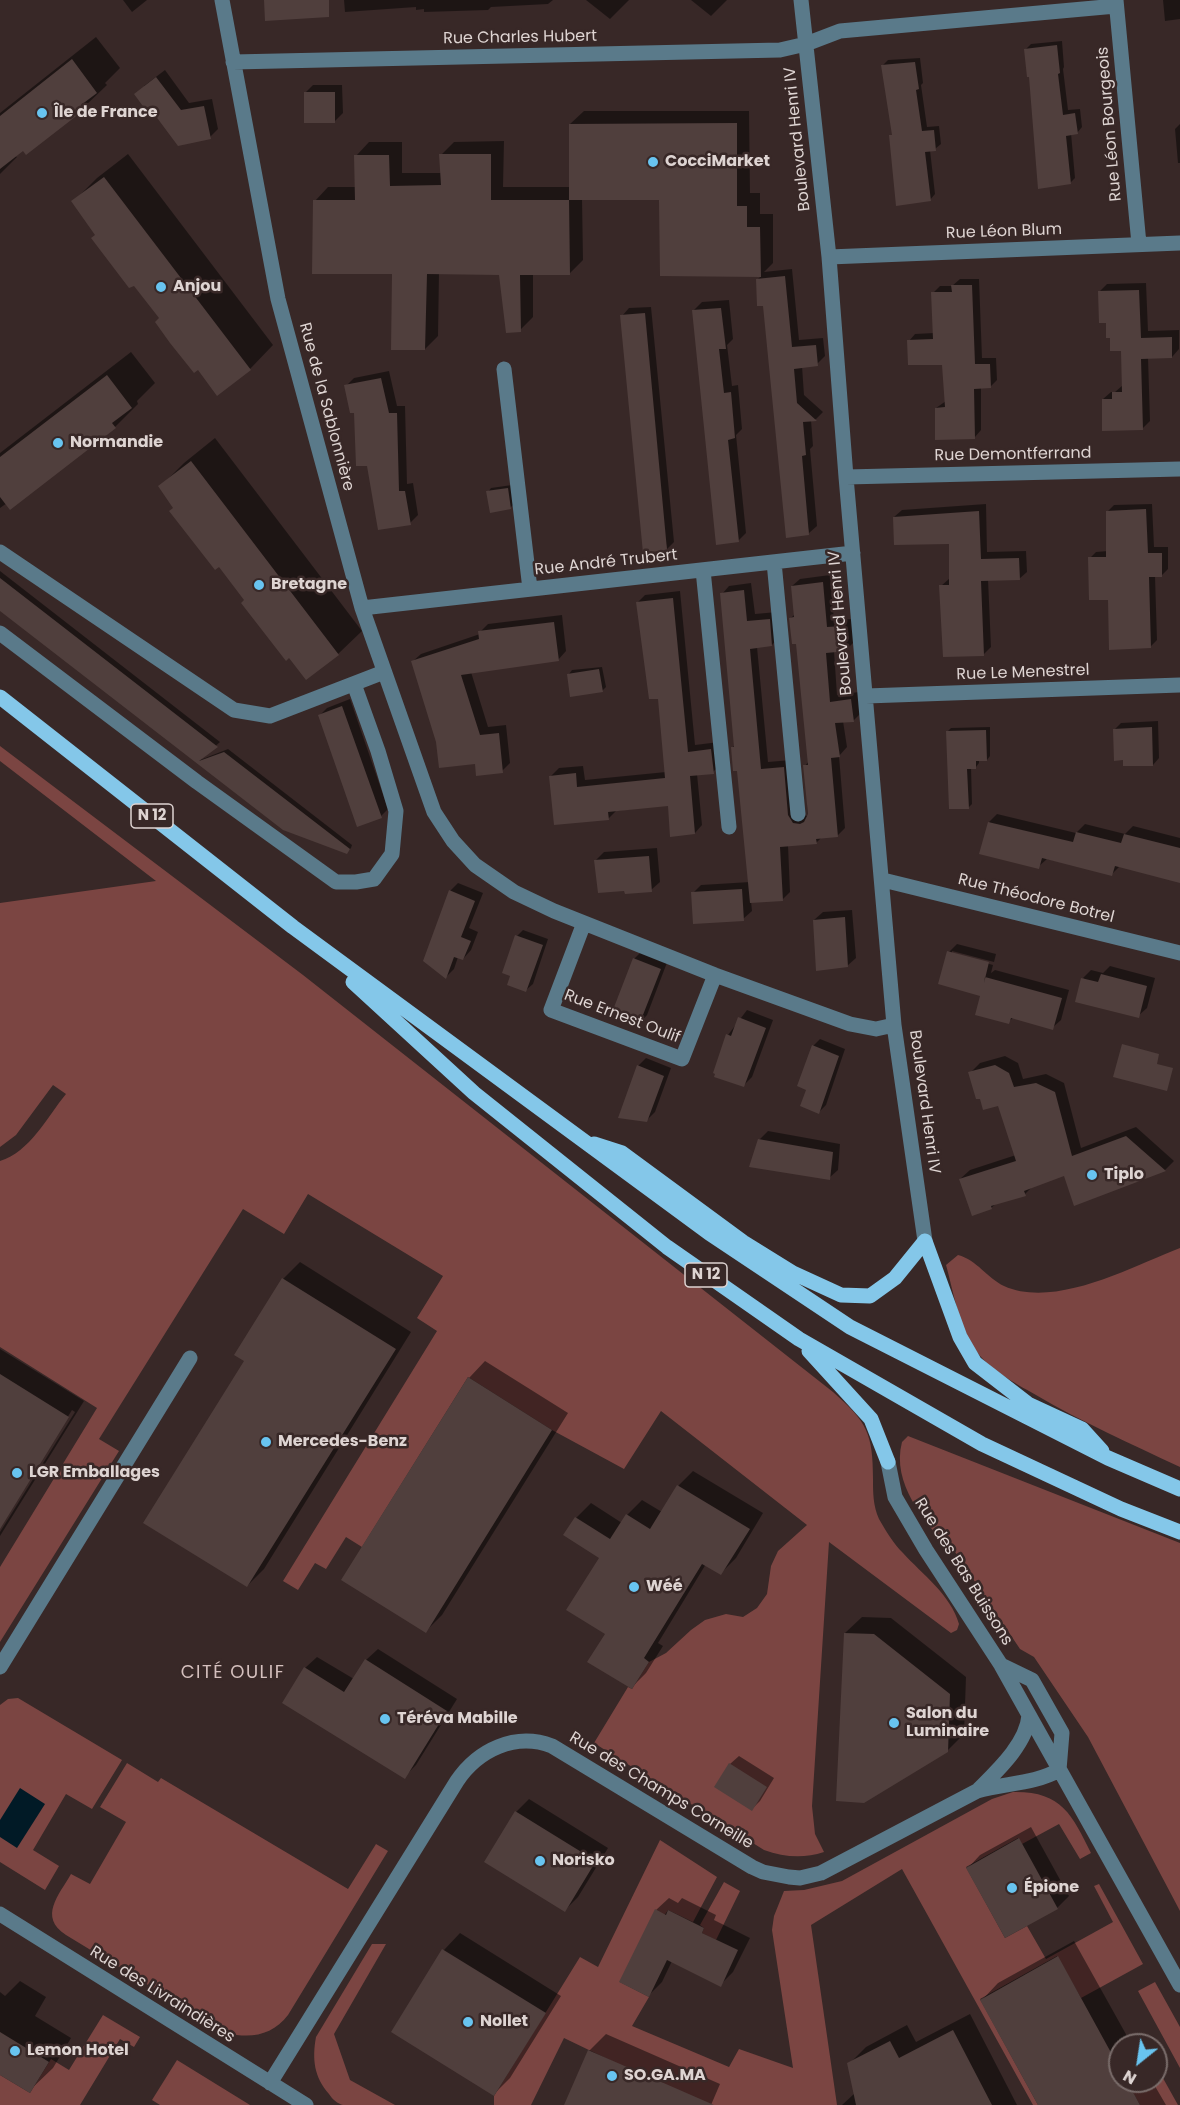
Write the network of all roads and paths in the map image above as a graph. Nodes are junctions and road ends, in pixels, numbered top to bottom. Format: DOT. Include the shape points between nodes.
graph roads {
  1 [pos="222,0"];
  2 [pos="801,0"];
  3 [pos="1116,3"];
  4 [pos="806,44"];
  5 [pos="234,62"];
  6 [pos="1180,243"];
  7 [pos="1139,244"];
  8 [pos="829,256"];
  9 [pos="504,369"];
  10 [pos="1180,469"];
  11 [pos="846,477"];
  12 [pos="0,552"];
  13 [pos="853,554"];
  14 [pos="774,562"];
  15 [pos="703,570"];
  16 [pos="530,589"];
  17 [pos="362,608"];
  18 [pos="0,633"];
  19 [pos="384,672"];
  20 [pos="354,684"];
  21 [pos="1180,686"];
  22 [pos="866,696"];
  23 [pos="0,697"];
  24 [pos="798,814"];
  25 [pos="729,827"];
  26 [pos="883,880"];
  27 [pos="584,923"];
  28 [pos="293,927"];
  29 [pos="1180,953"];
  30 [pos="714,975"];
  31 [pos="894,1025"];
  32 [pos="581,1140"];
  33 [pos="925,1241"];
  34 [pos="799,1340"];
  35 [pos="190,1358"];
  36 [pos="1108,1458"];
  37 [pos="888,1462"];
  38 [pos="1180,1489"];
  39 [pos="1180,1532"];
  40 [pos="1001,1665"];
  41 [pos="0,1667"];
  42 [pos="1029,1715"];
  43 [pos="1059,1770"];
  44 [pos="977,1791"];
  45 [pos="0,1914"];
  46 [pos="1180,1985"];
  47 [pos="270,2083"];
  48 [pos="306,2105"];
  1 -- 5 [label="street, Rue de la Sablonnière"];
  2 -- 4 [label="street, Boulevard Henri IV"];
  3 -- 4 [label="street, Rue Charles Hubert" via="840,31"];
  3 -- 7 [label="street, Rue Léon Bourgeois"];
  4 -- 5 [label="street, Rue Charles Hubert" via="780,50"];
  4 -- 8 [label="street, Boulevard Henri IV"];
  5 -- 17 [label="street, Rue de la Sablonnière" via="278,299"];
  6 -- 7 [label="street, Rue Léon Blum"];
  7 -- 8 [label="street, Rue Léon Blum"];
  8 -- 11 [label="street, Boulevard Henri IV"];
  9 -- 16 [label="street"];
  10 -- 11 [label="street, Rue Demontferrand"];
  11 -- 13 [label="street, Boulevard Henri IV"];
  12 -- 20 [label="street" via="234,710 270,716"];
  13 -- 14 [label="street, Rue André Trubert"];
  13 -- 22 [label="street, Boulevard Henri IV"];
  14 -- 15 [label="street, Rue André Trubert"];
  14 -- 24 [label="street"];
  15 -- 16 [label="street, Rue André Trubert"];
  15 -- 25 [label="street"];
  16 -- 17 [label="street, Rue André Trubert"];
  17 -- 19 [label="street, Rue de la Sablonnière"];
  18 -- 20 [label="street" via="336,882 374,879 392,854 396,811"];
  19 -- 20 [label="street"];
  19 -- 27 [label="street, Rue de la Sablonnière" via="434,812 453,841 475,865 514,892"];
  21 -- 22 [label="street, Rue Le Menestrel"];
  22 -- 26 [label="street, Boulevard Henri IV"];
  23 -- 28 [label="main road, N 12"];
  26 -- 29 [label="street, Rue Théodore Botrel"];
  26 -- 31 [label="street, Boulevard Henri IV"];
  27 -- 30 [label="street"];
  27 -- 30 [label="street, Rue Ernest Oulif" via="551,1010 682,1059"];
  28 -- 32 [label="main road, N 12"];
  28 -- 34 [label="main road, N 12" via="474,1093 667,1246"];
  30 -- 31 [label="street" via="850,1024 876,1029"];
  31 -- 33 [label="street, Boulevard Henri IV"];
  32 -- 33 [label="main road, N 12" via="621,1153 743,1242 792,1273 841,1295 870,1296 895,1278"];
  32 -- 36 [label="main road, N 12" via="709,1233 850,1327"];
  33 -- 36 [label="main road, N 12" via="960,1337 975,1363 1028,1404 1082,1429"];
  34 -- 37 [label="main road, N 12" via="871,1419"];
  34 -- 39 [label="main road, N 12" via="982,1444"];
  35 -- 41 [label="street"];
  36 -- 38 [label="main road, N 12"];
  37 -- 40 [label="street, Rue des Bas Buissons" via="895,1497"];
  40 -- 42 [label="street, Rue des Bas Buissons"];
  40 -- 43 [label="street, Rue des Bas Buissons" via="1032,1680 1062,1733"];
  42 -- 43 [label="street, Rue des Bas Buissons"];
  42 -- 44 [label="street, Rue des Champs Corneille" via="1027,1726 1006,1762"];
  43 -- 44 [label="street, Rue des Champs Corneille" via="1044,1778"];
  43 -- 46 [label="street, Rue des Bas Buissons"];
  44 -- 47 [label="street, Rue des Champs Corneille" via="830,1870 789,1877 764,1872 740,1861 552,1746 528,1740 496,1748 480,1756 461,1775"];
  45 -- 47 [label="street, Rue des Livraindières"];
  47 -- 48 [label="street, Rue des Livraindières"];
}
